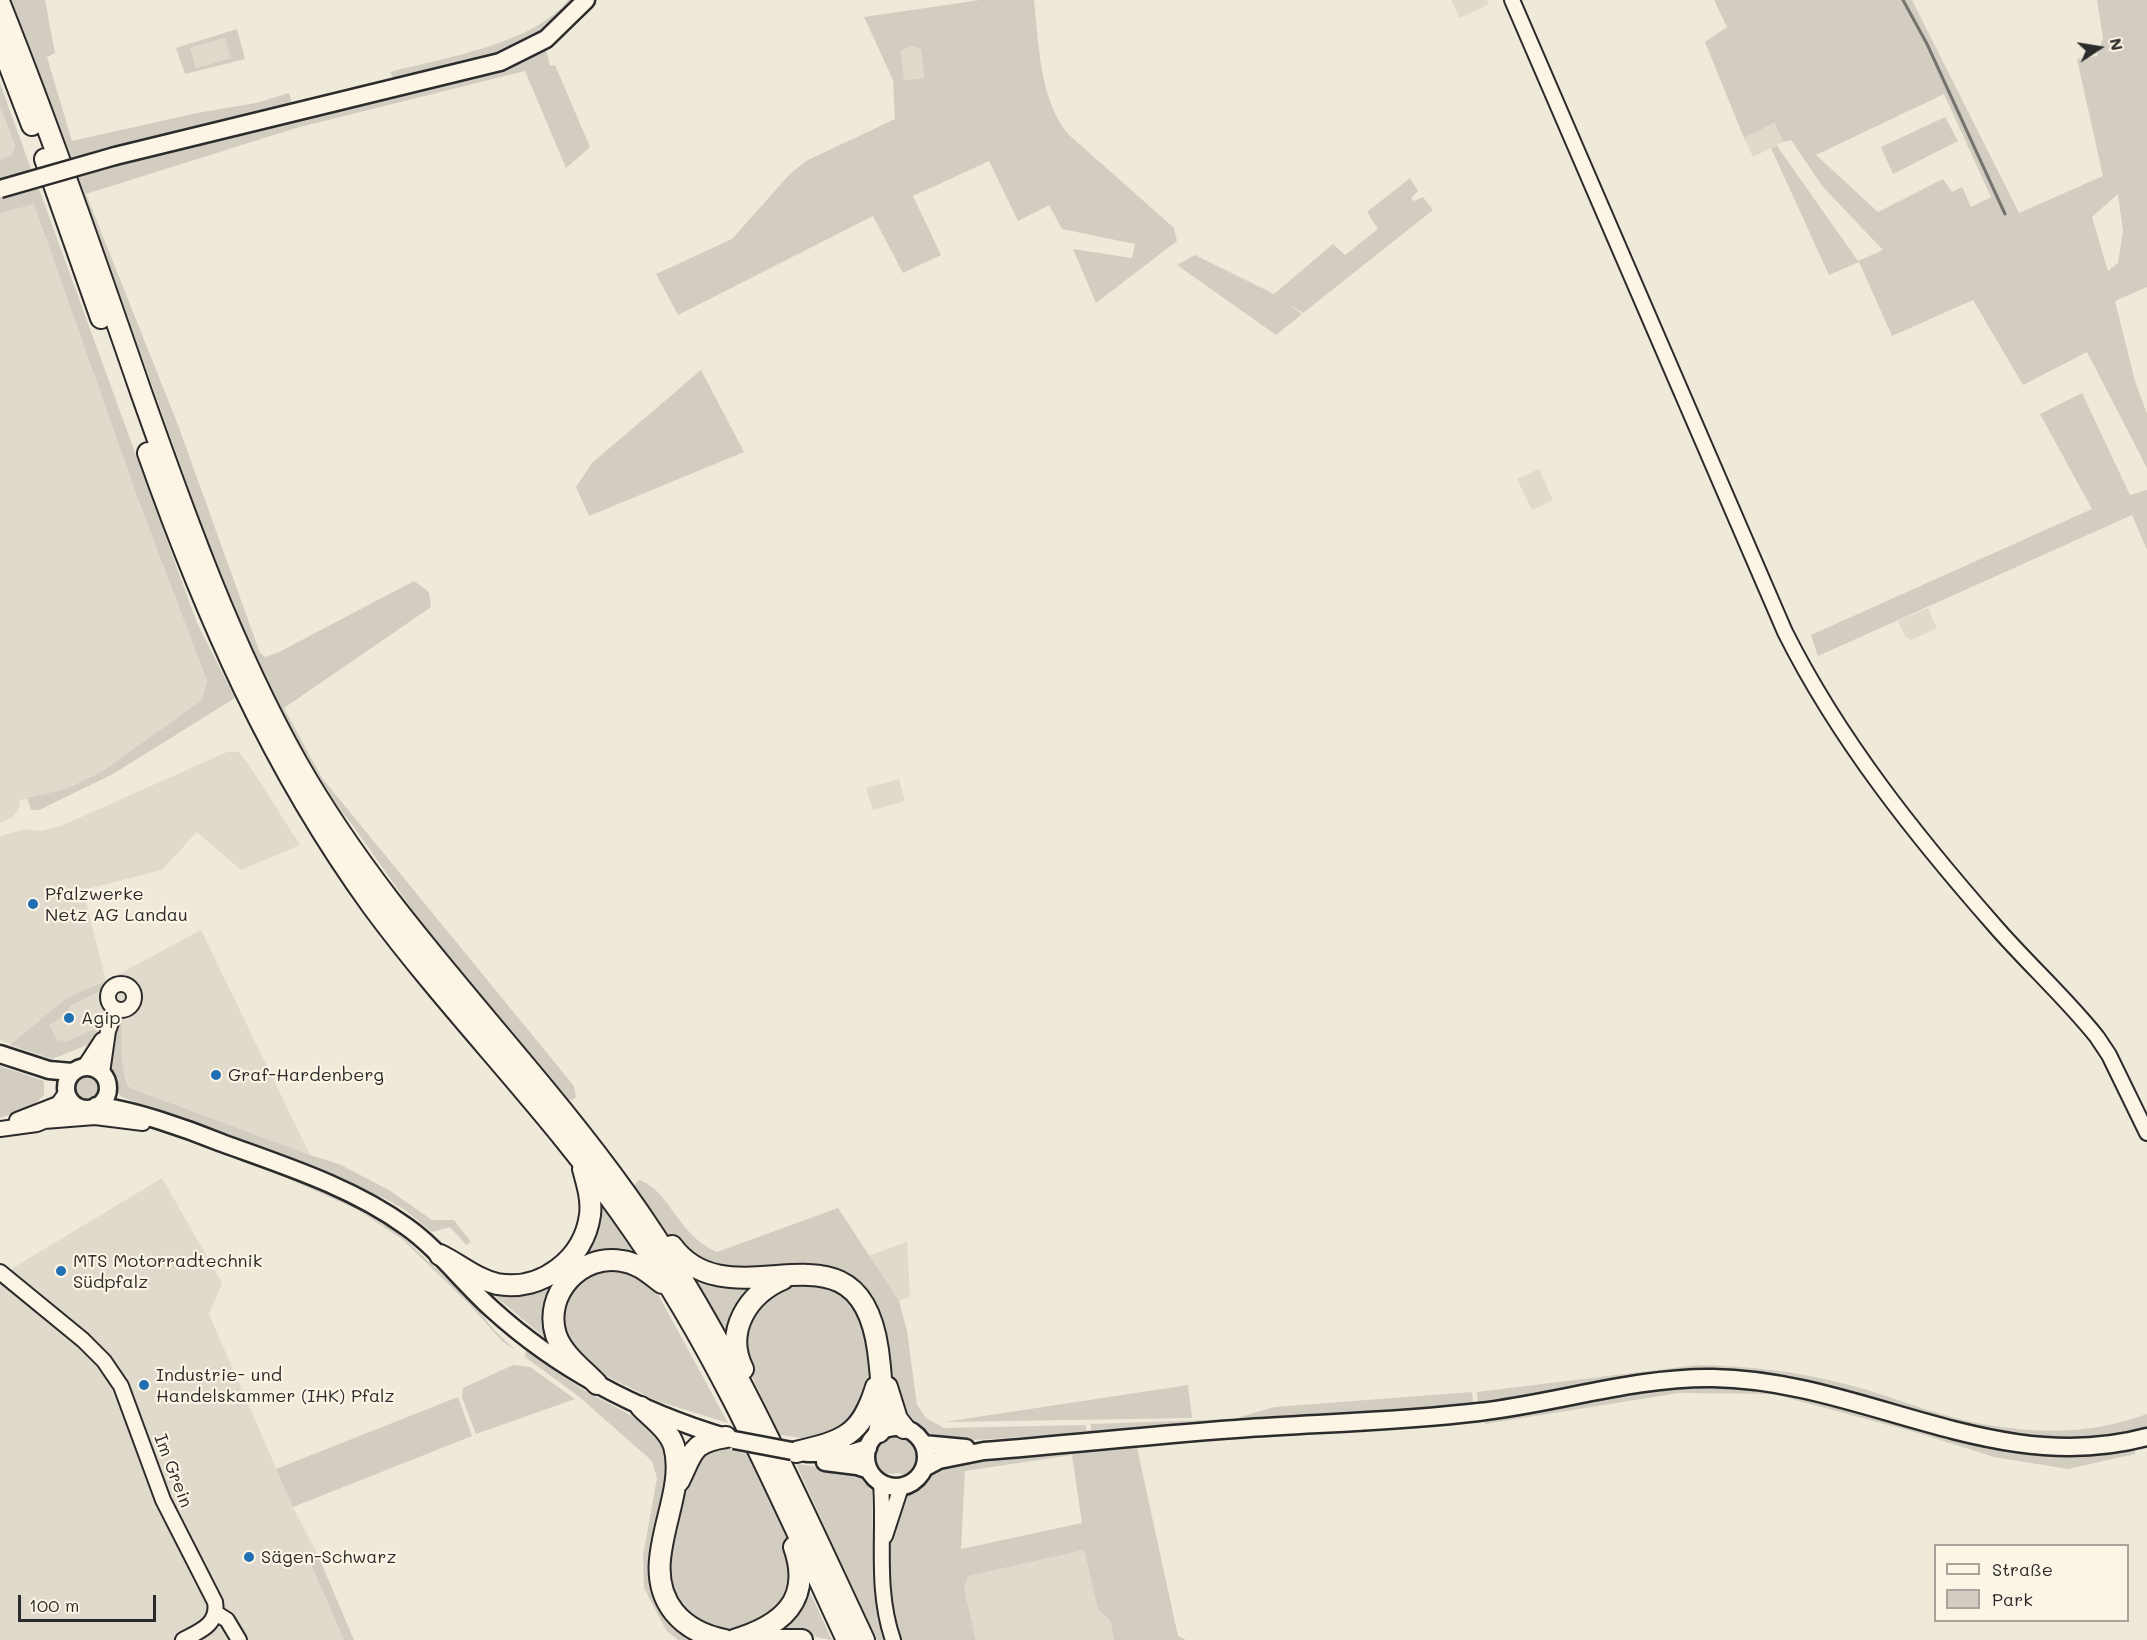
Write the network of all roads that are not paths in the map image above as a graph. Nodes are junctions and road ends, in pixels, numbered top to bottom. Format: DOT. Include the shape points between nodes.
graph roads {
  1 [pos="586,0"];
  2 [pos="1512,0"];
  3 [pos="0,4"];
  4 [pos="0,41"];
  5 [pos="0,189"];
  6 [pos="116,1009"];
  7 [pos="108,1031"];
  8 [pos="0,1054"];
  9 [pos="0,1063"];
  10 [pos="79,1069"];
  11 [pos="102,1073"];
  12 [pos="108,1089"];
  13 [pos="66,1091"];
  14 [pos="79,1107"];
  15 [pos="96,1107"];
  16 [pos="44,1121"];
  17 [pos="0,1128"];
  18 [pos="2147,1133"];
  19 [pos="200,1134"];
  20 [pos="580,1158"];
  21 [pos="642,1217"];
  22 [pos="440,1255"];
  23 [pos="0,1272"];
  24 [pos="791,1275"];
  25 [pos="674,1292"];
  26 [pos="880,1373"];
  27 [pos="597,1384"];
  28 [pos="641,1407"];
  29 [pos="756,1411"];
  30 [pos="904,1428"];
  31 [pos="2147,1437"];
  32 [pos="730,1439"];
  33 [pos="873,1440"];
  34 [pos="923,1444"];
  35 [pos="794,1451"];
  36 [pos="984,1451"];
  37 [pos="924,1468"];
  38 [pos="875,1476"];
  39 [pos="901,1487"];
  40 [pos="674,1492"];
  41 [pos="783,1503"];
  42 [pos="880,1550"];
  43 [pos="216,1613"];
  44 [pos="183,1640"];
  45 [pos="239,1640"];
  46 [pos="725,1640"];
  47 [pos="734,1640"];
  48 [pos="764,1640"];
  49 [pos="802,1640"];
  50 [pos="847,1640"];
  51 [pos="864,1640"];
  52 [pos="893,1640"];
  1 -- 5 [label="main road, bridge" via="546,39 500,62 115,156"];
  2 -- 18 [label="street" via="1785,633 1820,697 1941,861 2097,1037"];
  3 -- 21 [label="highway" via="56,149 189,527 243,657 276,724 333,822 383,895 593,1149"];
  4 -- 20 [label="highway" via="181,542 214,628 246,696 306,806 368,899"];
  6 -- 7 [label="street"];
  7 -- 10 [label="street"];
  7 -- 11 [label="street"];
  8 -- 10 [label="main road" via="43,1068"];
  9 -- 13 [label="main road" via="55,1081"];
  10 -- 11 [label="main road"];
  10 -- 13 [label="main road"];
  11 -- 12 [label="main road"];
  12 -- 15 [label="main road"];
  12 -- 19 [label="main road" via="115,1097 176,1119"];
  13 -- 14 [label="main road" via="71,1102"];
  13 -- 17 [label="street" via="54,1106"];
  14 -- 15 [label="main road"];
  14 -- 16 [label="street"];
  15 -- 19 [label="main road" via="116,1109"];
  16 -- 17 [label="street"];
  16 -- 19 [label="street" via="114,1118"];
  19 -- 22 [label="main road" via="366,1201 408,1227"];
  20 -- 22 [label="highway" via="589,1190 588,1225 574,1253 553,1273 524,1284 498,1284 476,1277"];
  20 -- 25 [label="highway"];
  21 -- 24 [label="highway" via="663,1234 683,1259 710,1275 743,1279"];
  21 -- 29 [label="highway" via="710,1323"];
  22 -- 27 [label="main road" via="524,1338"];
  23 -- 43 [label="street, Im Grein" via="89,1346 121,1386 163,1500 212,1596"];
  24 -- 26 [label="highway" via="826,1276 859,1299 872,1322"];
  24 -- 29 [label="highway" via="757,1295 744,1312 737,1331 736,1352"];
  25 -- 27 [label="highway" via="645,1270 624,1261 596,1262 570,1277 556,1302 556,1335 563,1350"];
  25 -- 41 [label="highway" via="738,1409"];
  26 -- 30 [label="highway"];
  26 -- 33 [label="highway"];
  26 -- 35 [label="highway" via="869,1409 854,1430 832,1444"];
  27 -- 28 [label="main road"];
  28 -- 32 [label="main road"];
  28 -- 40 [label="highway" via="673,1444"];
  29 -- 51 [label="highway"];
  30 -- 33 [label="main road" via="894,1427"];
  30 -- 34 [label="main road"];
  31 -- 36 [label="main road" via="2088,1447 2016,1444 1962,1433 1799,1386 1710,1377 1460,1414"];
  32 -- 35 [label="main road, bridge"];
  32 -- 40 [label="highway" via="708,1440 697,1446"];
  33 -- 35 [label="main road" via="840,1454"];
  33 -- 38 [label="main road" via="866,1458"];
  34 -- 36 [label="main road"];
  34 -- 37 [label="main road"];
  35 -- 38 [label="main road" via="821,1461 857,1466"];
  36 -- 37 [label="main road" via="939,1460"];
  37 -- 39 [label="main road" via="917,1479"];
  38 -- 39 [label="main road"];
  38 -- 42 [label="street"];
  39 -- 42 [label="street"];
  40 -- 46 [label="highway" via="660,1554 662,1588 670,1607 684,1622 700,1633"];
  41 -- 47 [label="highway" via="799,1565 794,1597 783,1616 771,1626"];
  41 -- 50 [label="highway"];
  42 -- 52 [label="street" via="883,1600"];
  43 -- 44 [label="street" via="208,1626"];
  43 -- 45 [label="street" via="227,1620"];
  48 -- 49 [label="highway"];
}
